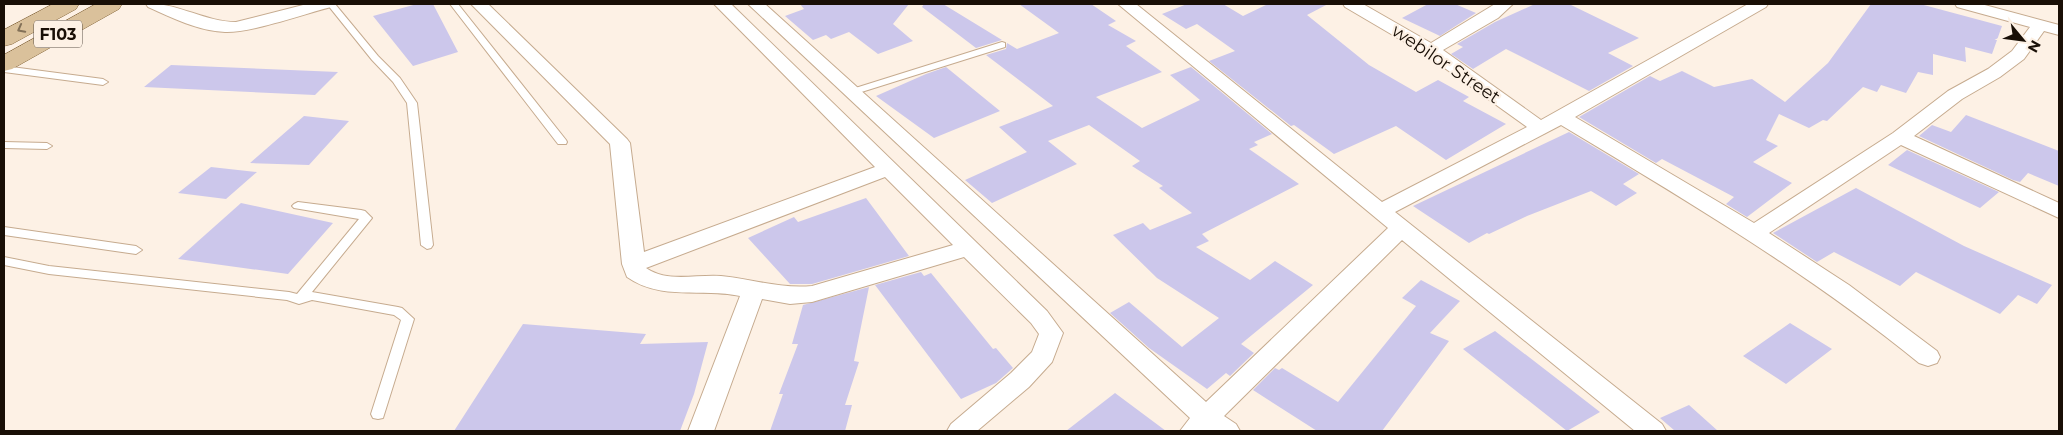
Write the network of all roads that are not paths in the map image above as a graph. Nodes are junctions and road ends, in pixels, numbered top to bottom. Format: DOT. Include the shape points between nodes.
graph roads {
  1 [pos="68,4"];
  2 [pos="111,4"];
  3 [pos="154,4"];
  4 [pos="198,4"];
  5 [pos="325,4"];
  6 [pos="331,4"];
  7 [pos="454,4"];
  8 [pos="478,4"];
  9 [pos="722,4"];
  10 [pos="756,4"];
  11 [pos="1126,4"];
  12 [pos="1351,4"];
  13 [pos="1505,4"];
  14 [pos="1760,4"];
  15 [pos="1963,4"];
  16 [pos="1994,8"];
  17 [pos="178,14"];
  18 [pos="2040,25"];
  19 [pos="2059,30"];
  20 [pos="4,39"];
  21 [pos="1002,45"];
  22 [pos="1431,50"];
  23 [pos="4,64"];
  24 [pos="4,68"];
  25 [pos="103,82"];
  26 [pos="852,92"];
  27 [pos="1561,117"];
  28 [pos="1540,128"];
  29 [pos="1900,137"];
  30 [pos="562,142"];
  31 [pos="4,145"];
  32 [pos="47,146"];
  33 [pos="887,169"];
  34 [pos="298,206"];
  35 [pos="1381,211"];
  36 [pos="2059,211"];
  37 [pos="1402,227"];
  38 [pos="4,231"];
  39 [pos="1754,233"];
  40 [pos="427,245"];
  41 [pos="968,248"];
  42 [pos="136,250"];
  43 [pos="4,261"];
  44 [pos="633,264"];
  45 [pos="754,290"];
  46 [pos="299,300"];
  47 [pos="1928,357"];
  48 [pos="378,414"];
  49 [pos="1200,424"];
  50 [pos="701,431"];
  51 [pos="960,431"];
  52 [pos="1228,431"];
  53 [pos="1653,431"];
  1 -- 20 [label="main road, F103, one-way"];
  2 -- 23 [label="main road, F103"];
  3 -- 17 [label="street"];
  4 -- 17 [label="street"];
  5 -- 17 [label="street" via="222,28"];
  6 -- 40 [label="lane" via="412,103"];
  7 -- 30 [label="lane"];
  8 -- 44 [label="street" via="620,143"];
  9 -- 33 [label="street"];
  10 -- 26 [label="street"];
  11 -- 35 [label="street" via="1284,136"];
  12 -- 22 [label="street, webilor Street"];
  13 -- 22 [label="street"];
  14 -- 27 [label="street"];
  15 -- 16 [label="street"];
  16 -- 18 [label="street"];
  18 -- 19 [label="street"];
  18 -- 29 [label="street" via="2018,55 1955,95"];
  21 -- 26 [label="lane"];
  22 -- 28 [label="street, webilor Street"];
  24 -- 25 [label="lane"];
  26 -- 49 [label="street"];
  27 -- 28 [label="street"];
  27 -- 39 [label="street"];
  28 -- 35 [label="street"];
  29 -- 36 [label="street"];
  29 -- 39 [label="street"];
  31 -- 32 [label="lane"];
  33 -- 41 [label="street"];
  33 -- 44 [label="street"];
  34 -- 46 [label="lane" via="361,214 366,218"];
  35 -- 37 [label="street"];
  37 -- 49 [label="street"];
  37 -- 53 [label="street"];
  38 -- 42 [label="lane"];
  39 -- 47 [label="street" via="1861,303"];
  41 -- 45 [label="street" via="812,294 790,296"];
  41 -- 51 [label="street" via="1039,317 1051,333 1044,356"];
  43 -- 46 [label="lane" via="49,270 289,296"];
  44 -- 45 [label="street" via="635,272 655,284 720,284"];
  45 -- 50 [label="street"];
  46 -- 48 [label="lane" via="312,296 398,311 408,319"];
  49 -- 52 [label="street"];
}
